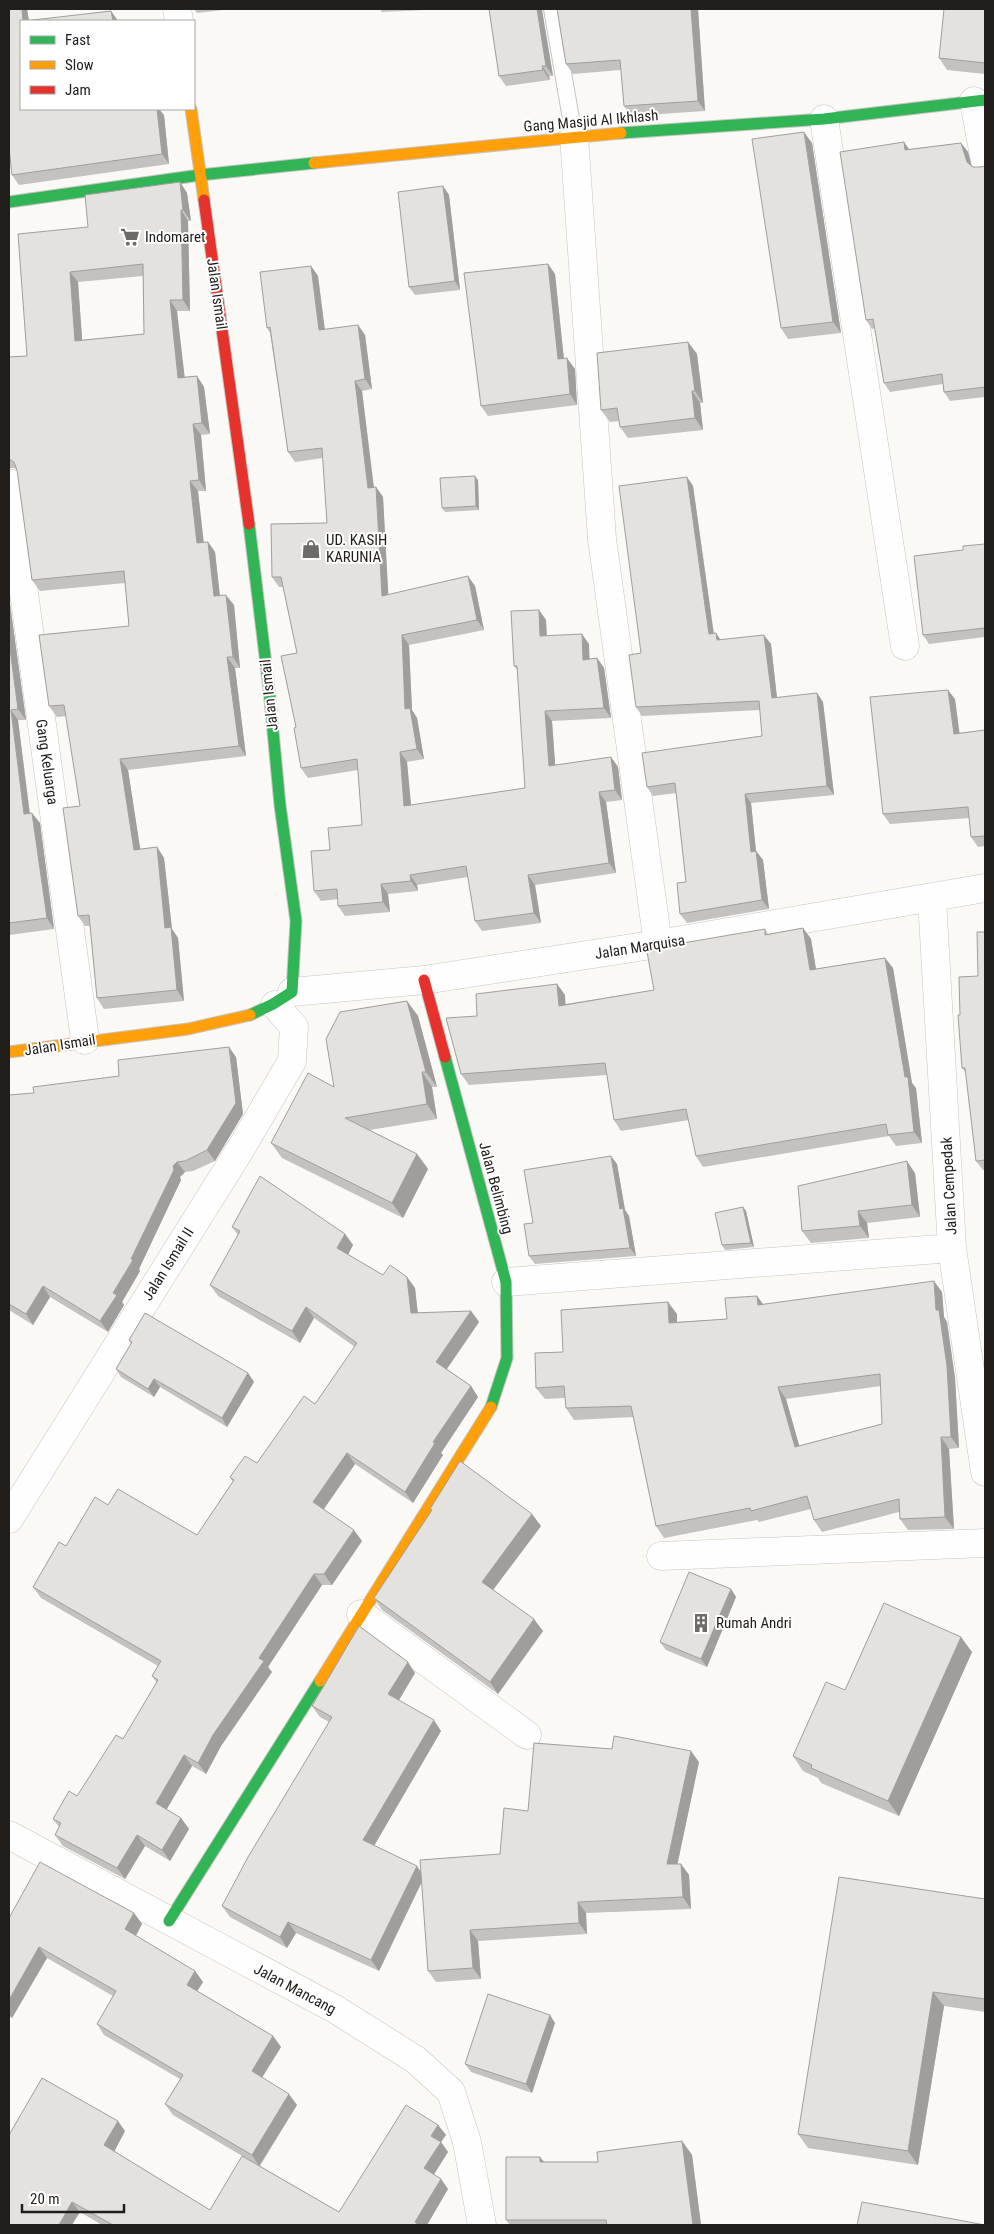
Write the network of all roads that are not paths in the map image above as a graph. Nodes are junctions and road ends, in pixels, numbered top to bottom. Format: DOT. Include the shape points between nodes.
graph roads {
  1 [pos="552,9"];
  2 [pos="980,100"];
  3 [pos="191,110"];
  4 [pos="824,119"];
  5 [pos="574,136"];
  6 [pos="985,161"];
  7 [pos="200,175"];
  8 [pos="9,202"];
  9 [pos="9,483"];
  10 [pos="905,646"];
  11 [pos="985,888"];
  12 [pos="932,899"];
  13 [pos="658,944"];
  14 [pos="424,980"];
  15 [pos="284,999"];
  16 [pos="85,1040"];
  17 [pos="9,1052"];
  18 [pos="952,1248"];
  19 [pos="506,1282"];
  20 [pos="985,1472"];
  21 [pos="9,1519"];
  22 [pos="985,1543"];
  23 [pos="661,1556"];
  24 [pos="361,1614"];
  25 [pos="527,1735"];
  26 [pos="9,1835"];
  27 [pos="169,1921"];
  28 [pos="482,2225"];
  1 -- 5 [label="lane"];
  2 -- 4 [label="street, Gang Masjid Al Ikhlash"];
  2 -- 6 [label="street"];
  3 -- 7 [label="street, Jalan Ismail"];
  4 -- 5 [label="street, Gang Masjid Al Ikhlash"];
  4 -- 10 [label="street"];
  5 -- 7 [label="street, Gang Masjid Al Ikhlash"];
  5 -- 13 [label="street" via="602,539"];
  7 -- 8 [label="street, Gang Masjid Al Ikhlash"];
  7 -- 15 [label="street, Jalan Ismail" via="243,479 296,921"];
  9 -- 16 [label="street, Gang Keluarga"];
  11 -- 12 [label="street, Jalan Marquisa"];
  12 -- 13 [label="street, Jalan Marquisa"];
  12 -- 18 [label="street, Jalan Cempedak"];
  13 -- 14 [label="street, Jalan Marquisa"];
  14 -- 15 [label="street, Jalan Marquisa"];
  14 -- 19 [label="street, Jalan Belimbing"];
  15 -- 16 [label="street, Jalan Ismail" via="229,1023"];
  15 -- 21 [label="street, Jalan Ismail II" via="294,1026 292,1061 240,1150"];
  16 -- 17 [label="street, Jalan Ismail"];
  18 -- 19 [label="street"];
  18 -- 20 [label="street, Jalan Cempedak"];
  19 -- 24 [label="street, Jalan Belimbing" via="507,1358 492,1406"];
  22 -- 23 [label="street"];
  24 -- 25 [label="street"];
  24 -- 27 [label="street, Jalan Belimbing"];
  26 -- 27 [label="street, Jalan Mancang"];
  27 -- 28 [label="street, Jalan Mancang" via="335,2010 416,2060 451,2092 467,2142"];
}
